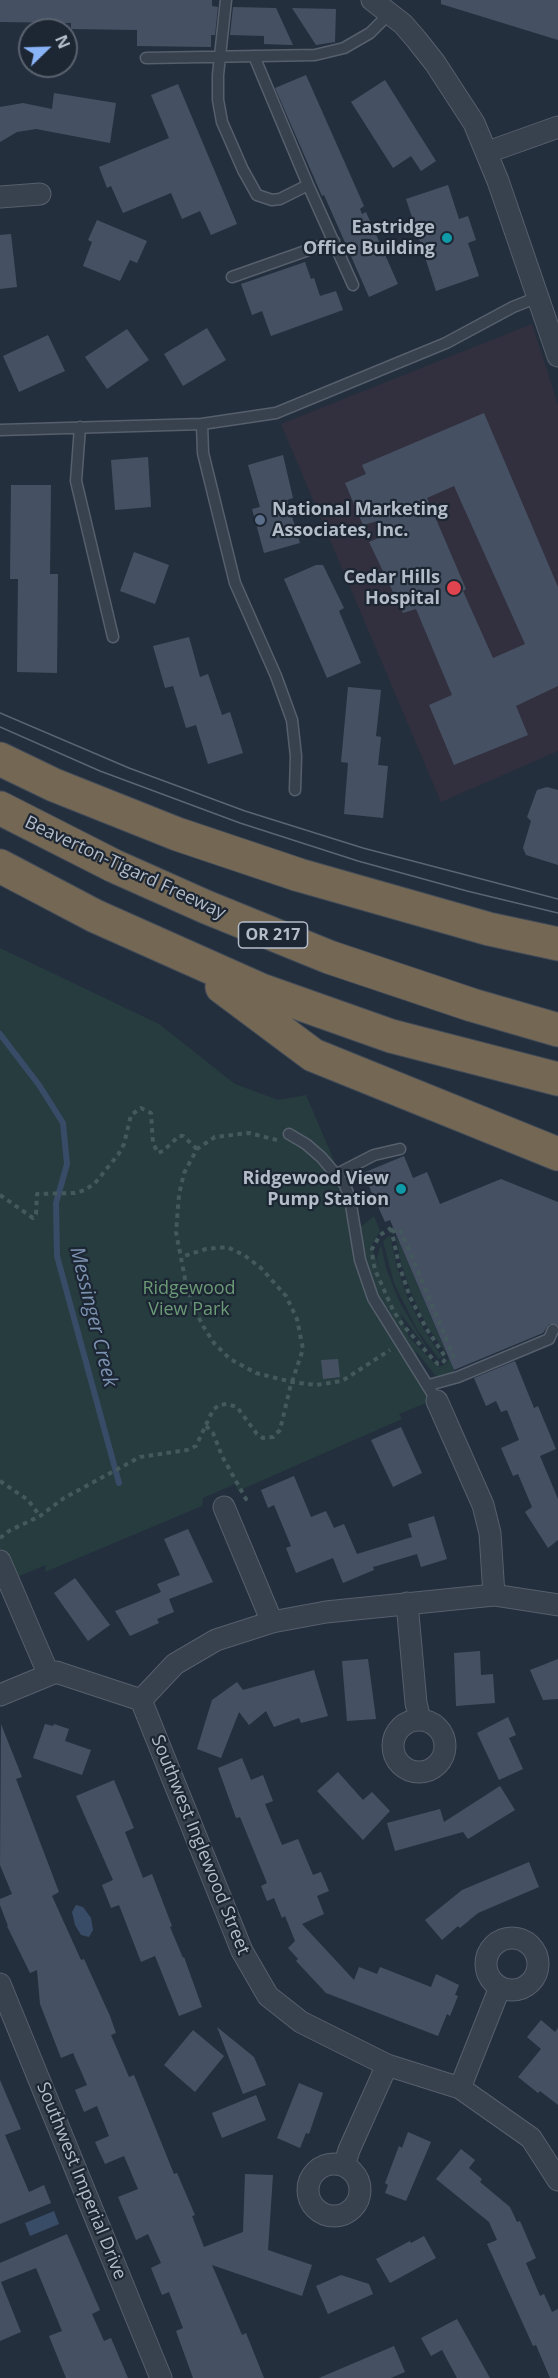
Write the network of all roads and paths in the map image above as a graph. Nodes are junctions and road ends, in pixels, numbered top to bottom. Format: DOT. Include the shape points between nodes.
graph roads {
  1 [pos="226,0"];
  2 [pos="372,0"];
  3 [pos="390,13"];
  4 [pos="254,56"];
  5 [pos="221,57"];
  6 [pos="146,58"];
  7 [pos="558,127"];
  8 [pos="488,152"];
  9 [pos="308,185"];
  10 [pos="40,194"];
  11 [pos="0,196"];
  12 [pos="334,241"];
  13 [pos="232,277"];
  14 [pos="353,285"];
  15 [pos="538,297"];
  16 [pos="558,356"];
  17 [pos="202,424"];
  18 [pos="80,427"];
  19 [pos="0,430"];
  20 [pos="113,637"];
  21 [pos="0,759"];
  22 [pos="296,790"];
  23 [pos="0,808"];
  24 [pos="0,866"];
  25 [pos="558,944"];
  26 [pos="175,952"];
  27 [pos="558,1030"];
  28 [pos="558,1079"];
  29 [pos="289,1134"];
  30 [pos="197,1149"];
  31 [pos="400,1149"];
  32 [pos="558,1154"];
  33 [pos="337,1174"];
  34 [pos="0,1195"];
  35 [pos="392,1232"];
  36 [pos="374,1242"];
  37 [pos="181,1257"];
  38 [pos="373,1262"];
  39 [pos="553,1330"];
  40 [pos="401,1342"];
  41 [pos="458,1366"];
  42 [pos="292,1382"];
  43 [pos="433,1393"];
  44 [pos="206,1426"];
  45 [pos="0,1481"];
  46 [pos="224,1507"];
  47 [pos="40,1516"];
  48 [pos="0,1538"];
  49 [pos="0,1561"];
  50 [pos="494,1595"];
  51 [pos="407,1603"];
  52 [pos="558,1605"];
  53 [pos="272,1622"];
  54 [pos="48,1673"];
  55 [pos="0,1695"];
  56 [pos="141,1700"];
  57 [pos="420,1720"];
  58 [pos="0,1984"];
  59 [pos="500,1987"];
  60 [pos="387,2066"];
  61 [pos="460,2088"];
  62 [pos="344,2166"];
  63 [pos="558,2180"];
  64 [pos="161,2378"];
  1 -- 5 [label="lane"];
  2 -- 3 [label="street"];
  3 -- 4 [label="lane" via="370,33 344,48 315,55"];
  3 -- 8 [label="street" via="435,63"];
  4 -- 5 [label="lane"];
  4 -- 9 [label="lane"];
  5 -- 6 [label="lane"];
  5 -- 9 [label="lane" via="218,75 222,122 257,195 280,199"];
  7 -- 8 [label="street"];
  8 -- 15 [label="street"];
  9 -- 12 [label="lane"];
  10 -- 11 [label="street"];
  12 -- 13 [label="lane"];
  12 -- 14 [label="lane"];
  15 -- 16 [label="street"];
  15 -- 17 [label="lane" via="446,343 276,413"];
  17 -- 18 [label="lane"];
  17 -- 22 [label="lane" via="203,453 235,583 292,720"];
  18 -- 19 [label="lane"];
  18 -- 20 [label="lane" via="76,481"];
  21 -- 25 [label="highway" via="177,834 299,875 489,929"];
  23 -- 27 [label="highway, Beaverton-Tigard Freeway / OR 217" via="124,870 329,957"];
  24 -- 26 [label="highway"];
  26 -- 28 [label="highway" via="261,990 391,1036"];
  26 -- 32 [label="highway" via="313,1055"];
  29 -- 30 [label="path" via="274,1140 249,1133 222,1135"];
  29 -- 33 [label="lane" via="306,1144"];
  30 -- 34 [label="path" via="179,1136 158,1153 153,1143 151,1113 141,1108 131,1115 124,1144 95,1183 85,1190 37,1194 33,1218"];
  30 -- 37 [label="path" via="184,1173 179,1195 176,1232"];
  31 -- 33 [label="lane" via="374,1155"];
  33 -- 40 [label="lane" via="350,1199 356,1239 373,1298"];
  35 -- 36 [label="path" via="391,1228 385,1231"];
  35 -- 38 [label="path" via="410,1297 446,1358 444,1362 438,1364 430,1357 402,1324"];
  35 -- 41 [label="path" via="400,1229 406,1239"];
  37 -- 42 [label="path" via="194,1308 214,1343 243,1367"];
  37 -- 42 [label="path" via="227,1247 271,1276 292,1308 302,1339 301,1360"];
  39 -- 43 [label="lane" via="549,1339 458,1377"];
  40 -- 42 [label="path" via="342,1381 316,1385"];
  40 -- 43 [label="lane"];
  42 -- 44 [label="path" via="280,1430 273,1437 257,1434 232,1404 215,1407"];
  43 -- 50 [label="street" via="483,1504 490,1533"];
  44 -- 46 [label="path" via="246,1499"];
  44 -- 47 [label="path" via="191,1448 140,1457 64,1497"];
  45 -- 47 [label="path" via="28,1500"];
  46 -- 53 [label="street"];
  47 -- 48 [label="path"];
  49 -- 54 [label="street"];
  50 -- 51 [label="street"];
  50 -- 52 [label="street"];
  51 -- 53 [label="street"];
  51 -- 57 [label="street"];
  53 -- 56 [label="street" via="216,1640 175,1664"];
  54 -- 55 [label="street"];
  54 -- 56 [label="street" via="65,1673"];
  56 -- 60 [label="street, Southwest Inglewood Street" via="242,1951 268,1996 301,2022"];
  58 -- 64 [label="street, Southwest Imperial Drive"];
  59 -- 61 [label="street"];
  60 -- 61 [label="street, Southwest Inglewood Street"];
  60 -- 62 [label="street"];
  61 -- 63 [label="street, Southwest Inglewood Street" via="531,2138"];
}
